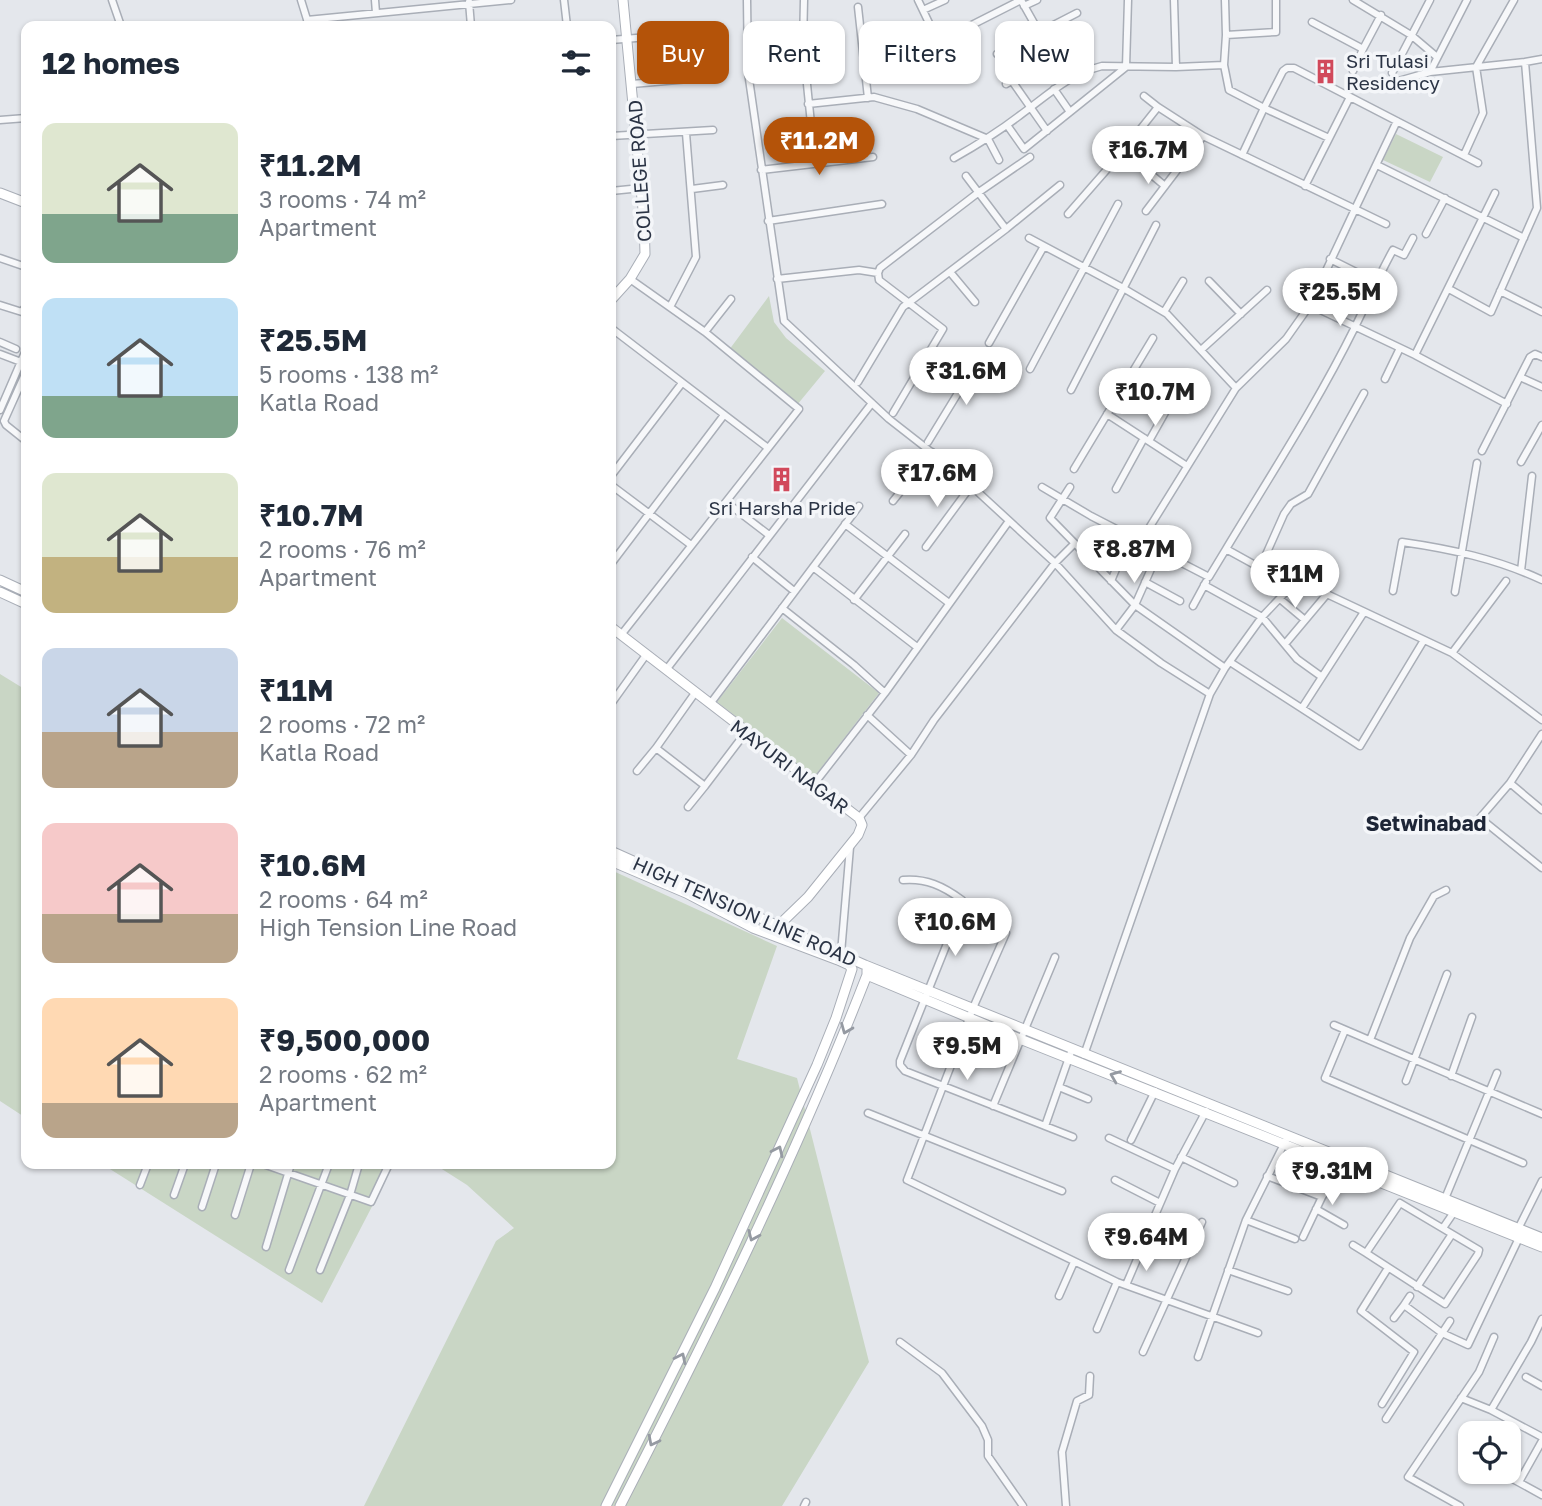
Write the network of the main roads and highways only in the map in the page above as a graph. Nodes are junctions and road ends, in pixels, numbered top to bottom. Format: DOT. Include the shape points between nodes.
graph roads {
  1 [pos="623,0"];
  2 [pos="0,193"];
  3 [pos="21,201"];
  4 [pos="616,291"];
  5 [pos="0,580"];
  6 [pos="21,590"];
  7 [pos="0,592"];
  8 [pos="21,602"];
  9 [pos="616,631"];
  10 [pos="616,853"];
  11 [pos="616,863"];
  12 [pos="778,926"];
  13 [pos="866,970"];
  14 [pos="1519,1233"];
  15 [pos="1542,1238"];
  16 [pos="1542,1247"];
  17 [pos="715,1288"];
  18 [pos="727,1293"];
  19 [pos="606,1506"];
  20 [pos="620,1506"];
  1 -- 4 [label="main road, COLLEGE ROAD" via="645,254"];
  2 -- 3 [label="main road"];
  5 -- 6 [label="main road"];
  7 -- 8 [label="main road"];
  9 -- 12 [label="main road, MAYURI NAGAR" via="859,818 861,831 808,897"];
  10 -- 12 [label="main road, HIGH TENSION LINE ROAD"];
  17 -- 11 [label="main road, HIGH TENSION LINE ROAD, one-way" via="817,1066 852,973 849,965 773,936"];
  12 -- 13 [label="main road, HIGH TENSION LINE ROAD" via="841,953"];
  13 -- 14 [label="main road, HIGH TENSION LINE ROAD"];
  13 -- 18 [label="main road, one-way" via="820,1090"];
  14 -- 15 [label="main road"];
  14 -- 16 [label="main road"];
  17 -- 18 [label="main road"];
  19 -- 17 [label="main road, HIGH TENSION LINE ROAD, one-way"];
  18 -- 20 [label="main road, one-way"];
}
